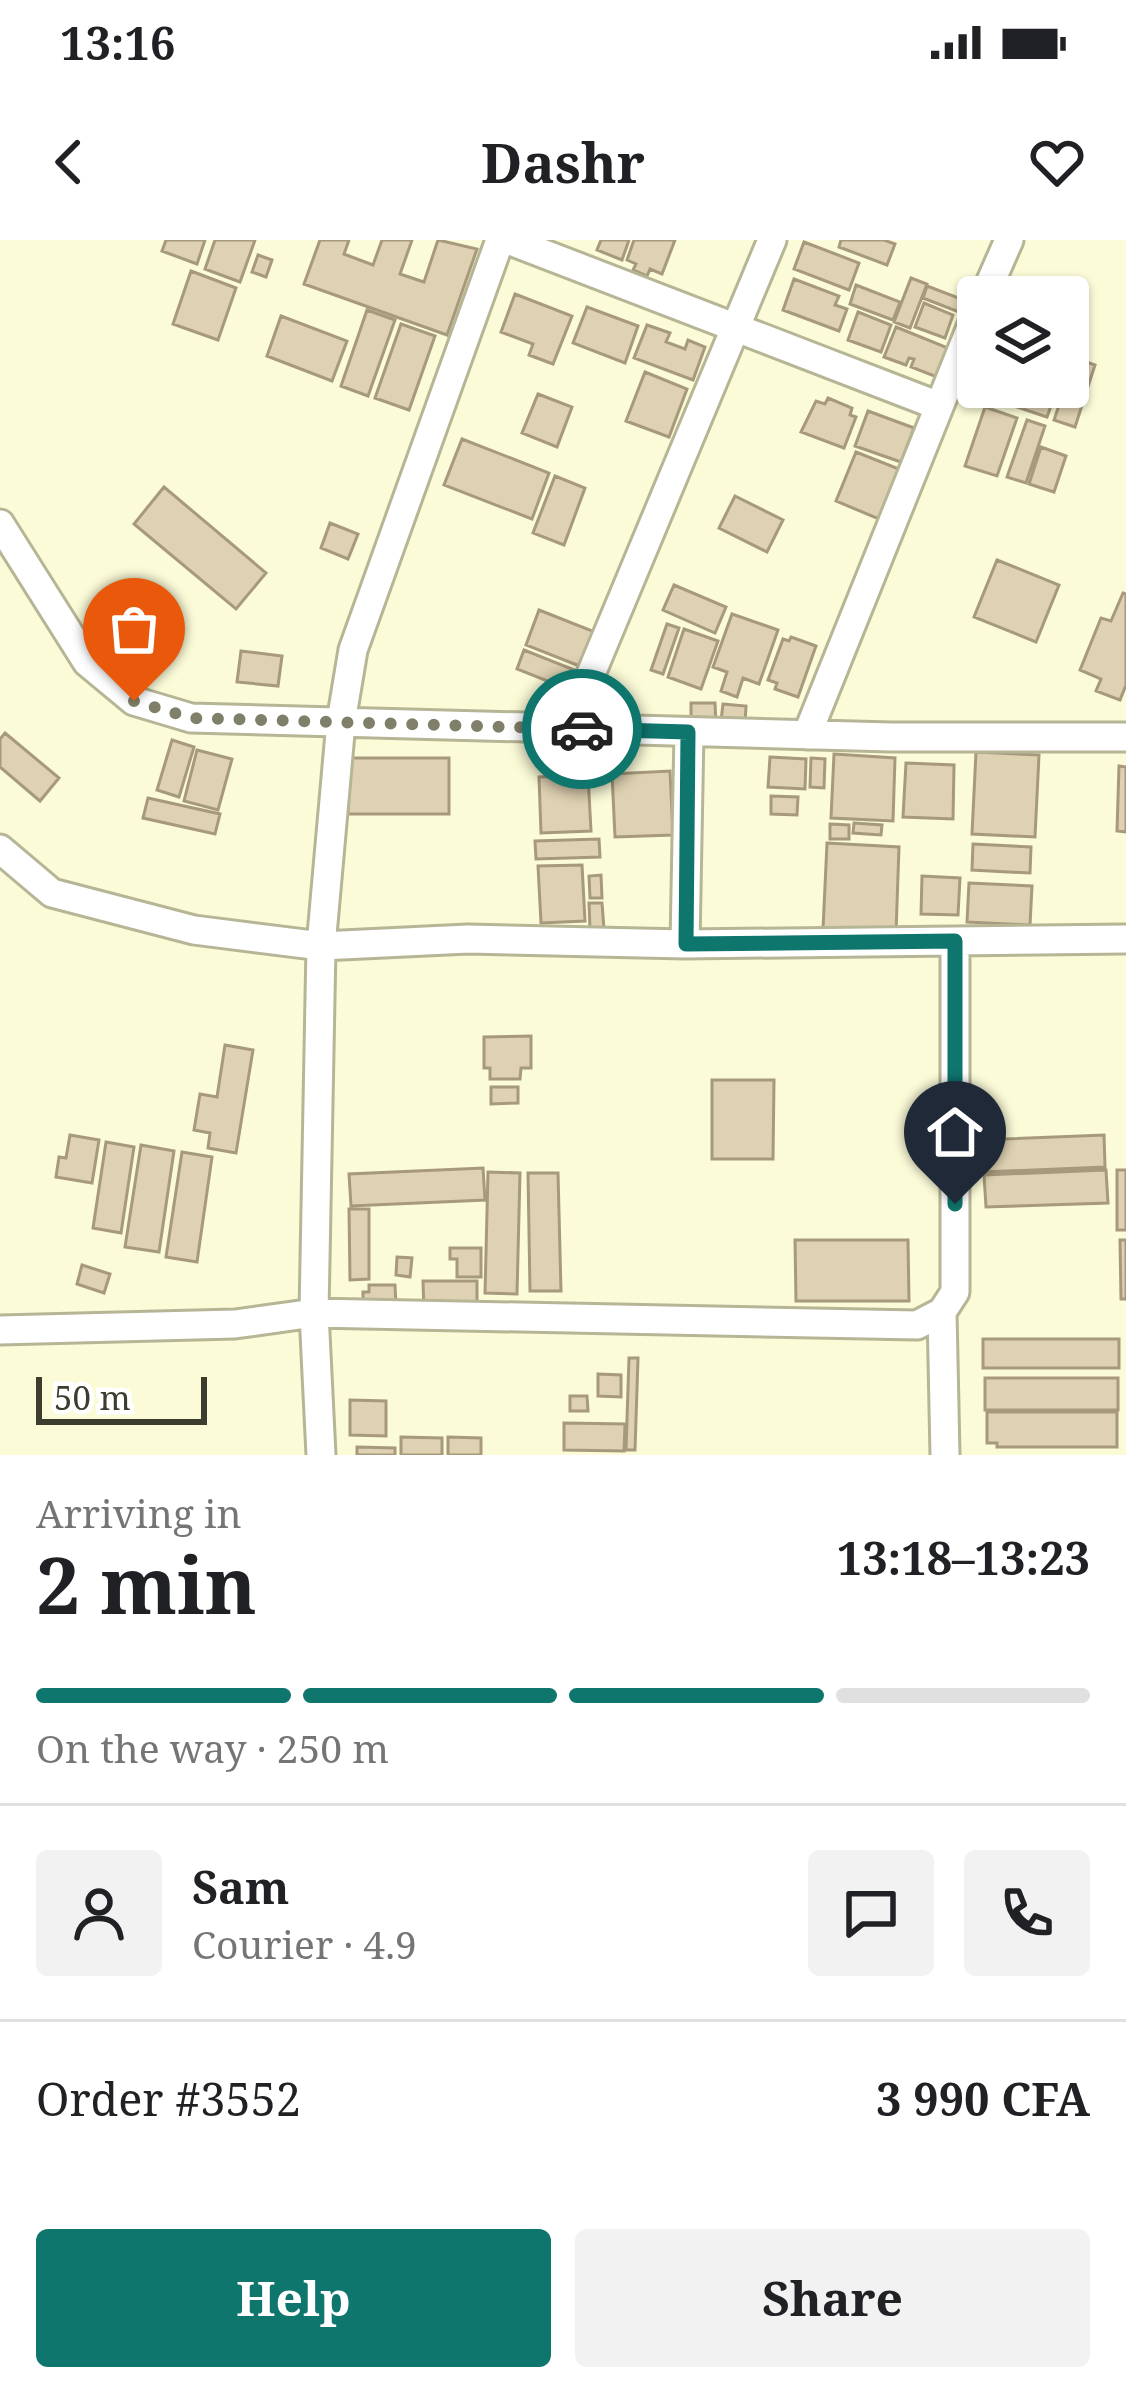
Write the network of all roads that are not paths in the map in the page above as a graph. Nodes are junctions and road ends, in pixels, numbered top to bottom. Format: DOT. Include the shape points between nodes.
graph roads {
  1 [pos="504,240"];
  2 [pos="772,240"];
  3 [pos="1009,240"];
  4 [pos="993,276"];
  5 [pos="735,328"];
  6 [pos="957,362"];
  7 [pos="939,406"];
  8 [pos="0,524"];
  9 [pos="341,722"];
  10 [pos="568,729"];
  11 [pos="688,732"];
  12 [pos="807,735"];
  13 [pos="1126,737"];
  14 [pos="0,849"];
  15 [pos="1126,939"];
  16 [pos="955,941"];
  17 [pos="686,944"];
  18 [pos="321,946"];
  19 [pos="942,1312"];
  20 [pos="314,1313"];
  21 [pos="0,1330"];
  22 [pos="321,1455"];
  23 [pos="945,1455"];
  1 -- 5 [label="street"];
  1 -- 9 [label="street" via="352,650"];
  2 -- 5 [label="street"];
  3 -- 4 [label="street"];
  5 -- 7 [label="street"];
  5 -- 10 [label="street"];
  6 -- 7 [label="street"];
  7 -- 12 [label="street"];
  8 -- 9 [label="street" via="87,662 134,701 191,718"];
  9 -- 10 [label="street"];
  9 -- 18 [label="street"];
  10 -- 11 [label="street"];
  11 -- 12 [label="street"];
  11 -- 17 [label="street"];
  12 -- 13 [label="street"];
  14 -- 18 [label="street" via="52,893 194,930"];
  15 -- 16 [label="street"];
  16 -- 17 [label="street"];
  16 -- 19 [label="street" via="955,1292"];
  17 -- 18 [label="street" via="468,939"];
  18 -- 20 [label="street"];
  19 -- 20 [label="street" via="917,1325"];
  19 -- 23 [label="street"];
  20 -- 21 [label="street" via="235,1324"];
  20 -- 22 [label="street"];
}
